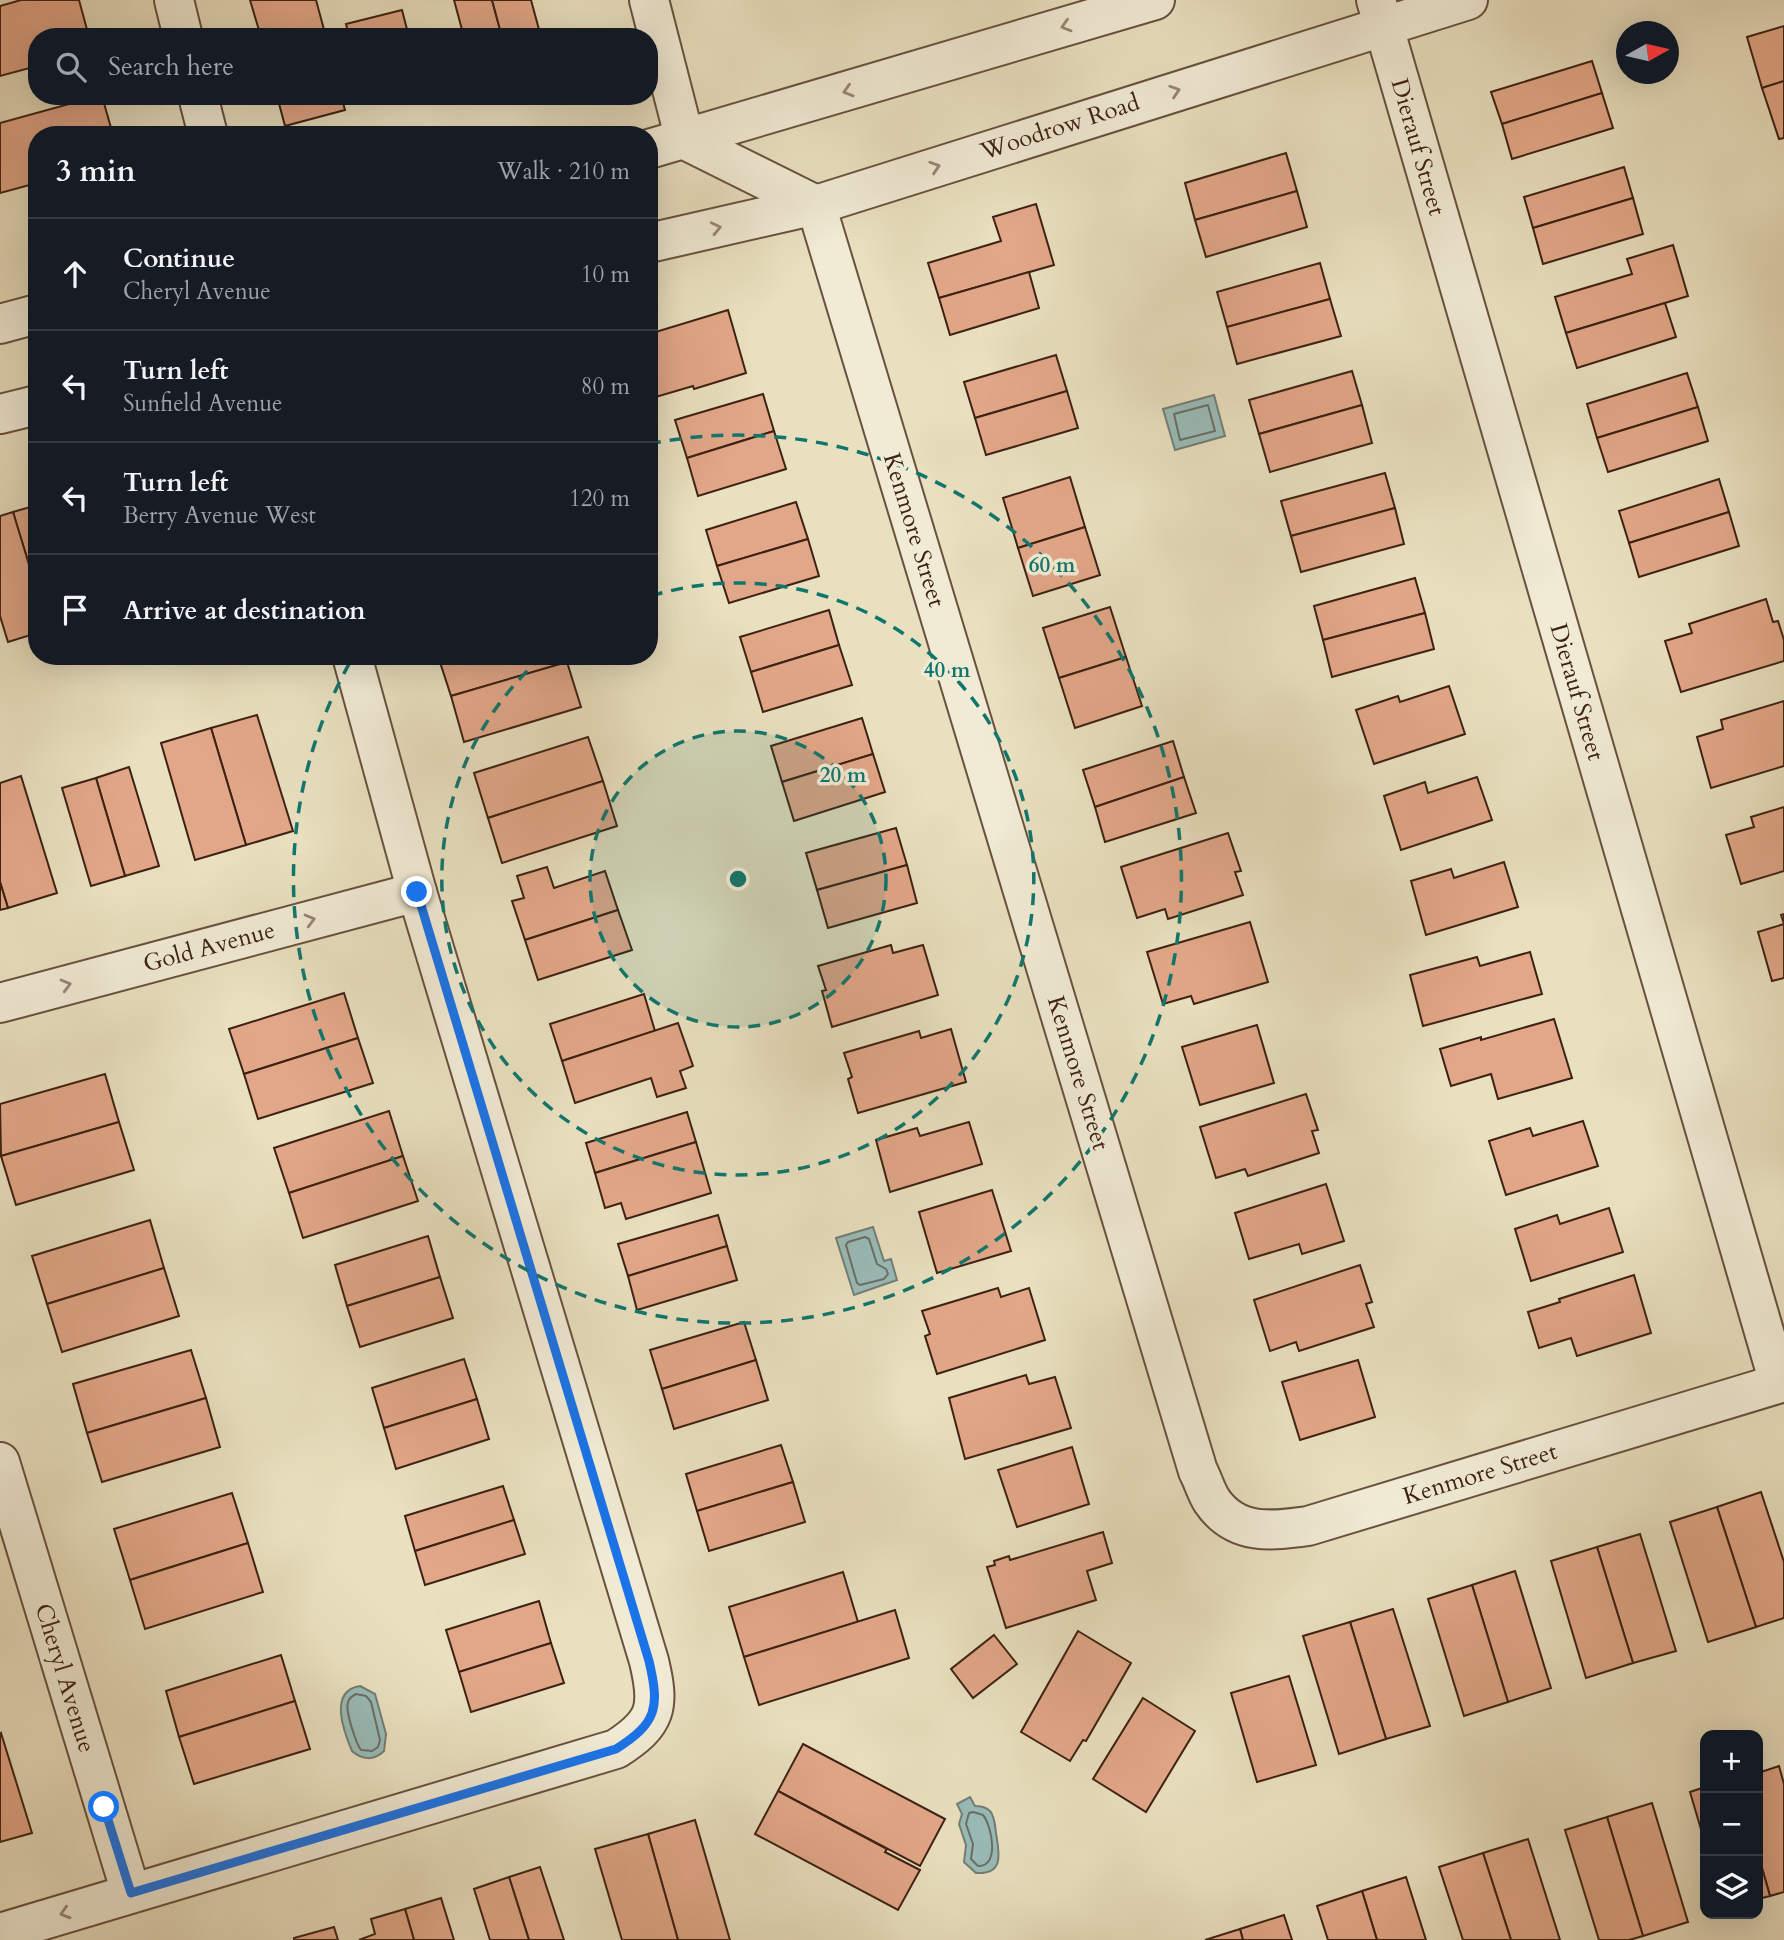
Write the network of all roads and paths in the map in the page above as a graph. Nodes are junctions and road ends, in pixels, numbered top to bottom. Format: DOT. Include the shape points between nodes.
graph roads {
  1 [pos="174,0"];
  2 [pos="649,0"];
  3 [pos="1154,0"];
  4 [pos="1468,0"];
  5 [pos="1380,13"];
  6 [pos="181,28"];
  7 [pos="656,28"];
  8 [pos="658,35"];
  9 [pos="200,105"];
  10 [pos="206,126"];
  11 [pos="685,140"];
  12 [pos="658,147"];
  13 [pos="816,205"];
  14 [pos="658,241"];
  15 [pos="28,316"];
  16 [pos="0,324"];
  17 [pos="28,407"];
  18 [pos="0,414"];
  19 [pos="354,665"];
  20 [pos="417,892"];
  21 [pos="0,1003"];
  22 [pos="1782,1383"];
  23 [pos="0,1462"];
  24 [pos="131,1893"];
  25 [pos="0,1933"];
  1 -- 6 [label="street"];
  2 -- 7 [label="street"];
  3 -- 11 [label="street, one-way"];
  4 -- 5 [label="street, Woodrow Road"];
  13 -- 5 [label="street, Woodrow Road, one-way"];
  5 -- 22 [label="street, Dierauf Street"];
  8 -- 11 [label="street"];
  9 -- 10 [label="street"];
  11 -- 12 [label="street"];
  11 -- 13 [label="street"];
  14 -- 13 [label="street, Woodrow Road, one-way"];
  13 -- 22 [label="street, Kenmore Street" via="1198,1471 1213,1502 1238,1524 1270,1532 1308,1526"];
  15 -- 16 [label="street"];
  17 -- 18 [label="street"];
  19 -- 20 [label="street"];
  21 -- 20 [label="street, Gold Avenue, one-way"];
  20 -- 24 [label="street" via="649,1661 656,1690 653,1715 638,1735 616,1749"];
  23 -- 24 [label="street, Cheryl Avenue"];
  24 -- 25 [label="street, one-way"];
}
